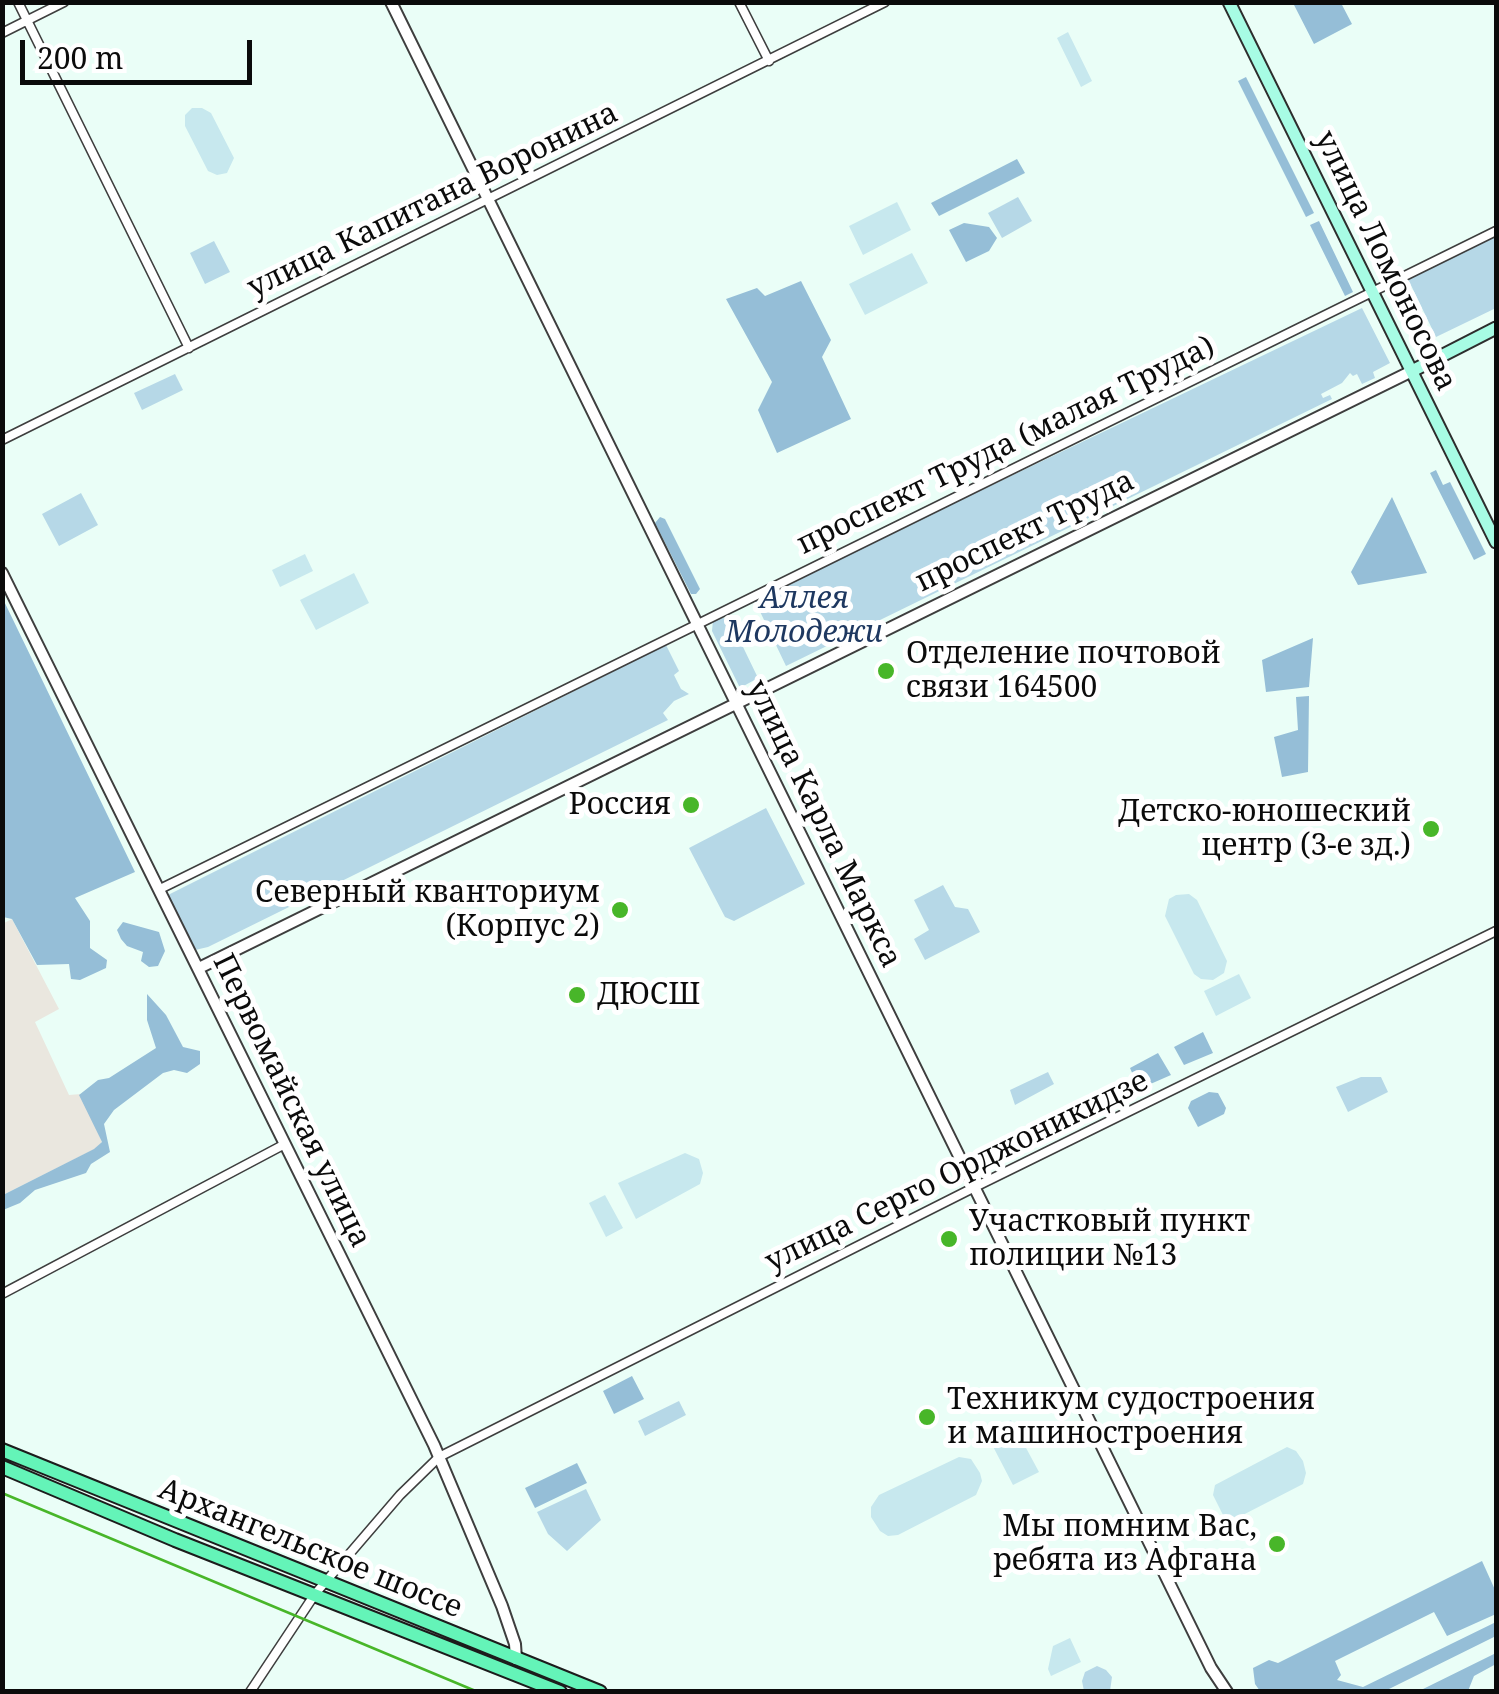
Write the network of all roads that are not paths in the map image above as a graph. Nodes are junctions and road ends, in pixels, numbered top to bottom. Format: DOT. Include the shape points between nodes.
graph roads {
  1 [pos="18,2"];
  2 [pos="64,2"];
  3 [pos="391,2"];
  4 [pos="740,2"];
  5 [pos="884,2"];
  6 [pos="1229,2"];
  7 [pos="27,21"];
  8 [pos="2,33"];
  9 [pos="769,60"];
  10 [pos="488,199"];
  11 [pos="1496,231"];
  12 [pos="1373,292"];
  13 [pos="1496,328"];
  14 [pos="188,348"];
  15 [pos="1412,370"];
  16 [pos="2,440"];
  17 [pos="1496,542"];
  18 [pos="2,573"];
  19 [pos="696,623"];
  20 [pos="735,702"];
  21 [pos="160,889"];
  22 [pos="1496,931"];
  23 [pos="199,968"];
  24 [pos="285,1144"];
  25 [pos="975,1187"];
  26 [pos="2,1294"];
  27 [pos="2,1450"];
  28 [pos="439,1456"];
  29 [pos="2,1467"];
  30 [pos="326,1582"];
  31 [pos="315,1594"];
  32 [pos="516,1666"];
  33 [pos="1211,1668"];
  34 [pos="250,1692"];
  35 [pos="560,1692"];
  36 [pos="600,1692"];
  37 [pos="1210,1692"];
  38 [pos="1228,1692"];
  1 -- 7 [label="street"];
  2 -- 7 [label="street"];
  3 -- 10 [label="street, улица Карла Маркса"];
  4 -- 9 [label="street"];
  5 -- 9 [label="street, улица Капитана Воронина"];
  6 -- 12 [label="main road, улица Ломоносова"];
  7 -- 8 [label="street"];
  7 -- 14 [label="street"];
  9 -- 10 [label="street, улица Капитана Воронина"];
  10 -- 14 [label="street, улица Капитана Воронина"];
  10 -- 19 [label="street, улица Карла Маркса"];
  11 -- 12 [label="street, проспект Труда (малая Труда)"];
  12 -- 15 [label="main road, улица Ломоносова"];
  12 -- 19 [label="street, проспект Труда (малая Труда)"];
  13 -- 15 [label="main road, проспект Труда"];
  14 -- 16 [label="street, улица Капитана Воронина"];
  15 -- 17 [label="main road, улица Ломоносова"];
  15 -- 20 [label="street, проспект Труда"];
  18 -- 21 [label="street, Первомайская улица"];
  19 -- 20 [label="street, улица Карла Маркса"];
  19 -- 21 [label="street, проспект Труда (малая Труда)"];
  20 -- 23 [label="street, проспект Труда"];
  20 -- 25 [label="street, улица Карла Маркса"];
  21 -- 23 [label="street, Первомайская улица"];
  22 -- 25 [label="street, улица Серго Орджоникидзе"];
  23 -- 24 [label="street, Первомайская улица"];
  24 -- 26 [label="street"];
  24 -- 28 [label="street, Первомайская улица"];
  25 -- 28 [label="street, улица Серго Орджоникидзе"];
  25 -- 33 [label="street, улица Карла Маркса"];
  27 -- 30 [label="main road, Архангельское шоссе"];
  28 -- 30 [label="street, улица Серго Орджоникидзе"];
  28 -- 32 [label="street, Первомайская улица" via="502,1606"];
  29 -- 31 [label="main road, Архангельское шоссе"];
  30 -- 31 [label="street, улица Серго Орджоникидзе"];
  30 -- 32 [label="main road, Архангельское шоссе"];
  31 -- 32 [label="main road, Архангельское шоссе"];
  31 -- 34 [label="street, улица Серго Орджоникидзе"];
  32 -- 35 [label="main road, Архангельское шоссе"];
  32 -- 36 [label="main road, Архангельское шоссе"];
  33 -- 37 [label="street"];
  33 -- 38 [label="street, улица Карла Маркса"];
}
